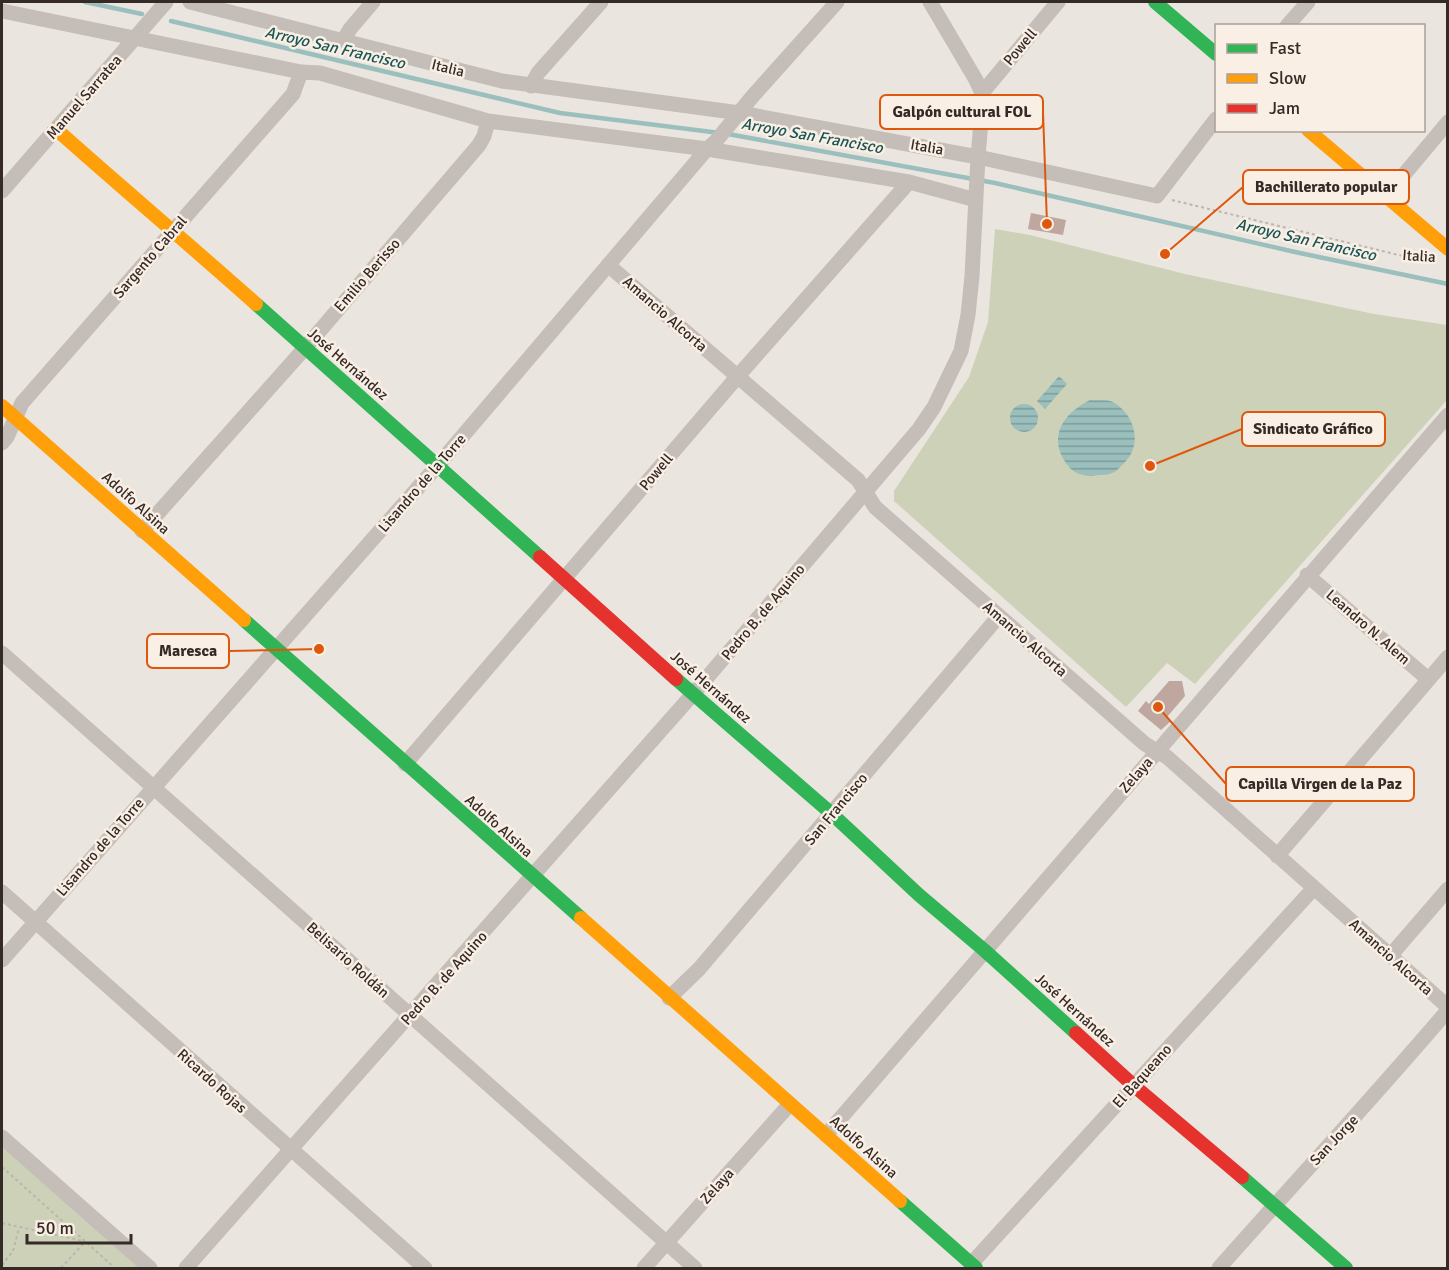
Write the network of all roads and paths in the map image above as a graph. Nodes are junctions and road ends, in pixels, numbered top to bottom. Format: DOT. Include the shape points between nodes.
graph roads {
  1 [pos="190,2"];
  2 [pos="373,2"];
  3 [pos="601,2"];
  4 [pos="837,2"];
  5 [pos="930,2"];
  6 [pos="1058,2"];
  7 [pos="1155,2"];
  8 [pos="1308,2"];
  9 [pos="165,3"];
  10 [pos="2,11"];
  11 [pos="1289,24"];
  12 [pos="134,39"];
  13 [pos="343,41"];
  14 [pos="1215,53"];
  15 [pos="301,72"];
  16 [pos="531,86"];
  17 [pos="982,93"];
  18 [pos="736,118"];
  19 [pos="1215,120"];
  20 [pos="488,121"];
  21 [pos="1448,123"];
  22 [pos="56,129"];
  23 [pos="1310,132"];
  24 [pos="712,145"];
  25 [pos="978,161"];
  26 [pos="909,182"];
  27 [pos="2,191"];
  28 [pos="977,194"];
  29 [pos="1157,196"];
  30 [pos="1386,196"];
  31 [pos="174,230"];
  32 [pos="1448,249"];
  33 [pos="1437,259"];
  34 [pos="608,265"];
  35 [pos="305,348"];
  36 [pos="738,376"];
  37 [pos="2,406"];
  38 [pos="1448,415"];
  39 [pos="15,418"];
  40 [pos="2,443"];
  41 [pos="438,465"];
  42 [pos="866,491"];
  43 [pos="142,531"];
  44 [pos="1307,576"];
  45 [pos="565,580"];
  46 [pos="999,616"];
  47 [pos="275,650"];
  48 [pos="2,653"];
  49 [pos="1448,657"];
  50 [pos="1428,680"];
  51 [pos="693,694"];
  52 [pos="1157,751"];
  53 [pos="405,764"];
  54 [pos="153,787"];
  55 [pos="832,814"];
  56 [pos="1277,856"];
  57 [pos="532,878"];
  58 [pos="1314,888"];
  59 [pos="1448,890"];
  60 [pos="2,892"];
  61 [pos="35,922"];
  62 [pos="984,950"];
  63 [pos="1390,956"];
  64 [pos="2,960"];
  65 [pos="669,998"];
  66 [pos="1448,1008"];
  67 [pos="411,1016"];
  68 [pos="1133,1085"];
  69 [pos="790,1104"];
  70 [pos="826,1135"];
  71 [pos="2,1137"];
  72 [pos="290,1149"];
  73 [pos="2,1167"];
  74 [pos="1275,1205"];
  75 [pos="2,1223"];
  76 [pos="20,1227"];
  77 [pos="85,1242"];
  78 [pos="666,1243"];
  79 [pos="2,1265"];
  80 [pos="973,1266"];
  81 [pos="61,1269"];
  82 [pos="115,1269"];
  83 [pos="150,1269"];
  84 [pos="186,1269"];
  85 [pos="425,1269"];
  86 [pos="644,1269"];
  87 [pos="695,1269"];
  88 [pos="1219,1269"];
  89 [pos="1346,1269"];
  1 -- 13 [label="street, Italia"];
  2 -- 13 [label="street"];
  3 -- 16 [label="street"];
  4 -- 18 [label="street, Lisandro de la Torre"];
  5 -- 17 [label="street"];
  6 -- 17 [label="street, Powell"];
  7 -- 14 [label="street"];
  8 -- 11 [label="street"];
  9 -- 12 [label="street, Manuel Sarratea"];
  10 -- 12 [label="street"];
  12 -- 15 [label="street"];
  12 -- 22 [label="street, Manuel Sarratea"];
  13 -- 16 [label="street, Italia"];
  15 -- 20 [label="street" via="327,75"];
  15 -- 31 [label="street, Sargento Cabral" via="293,94"];
  16 -- 18 [label="street, Italia"];
  17 -- 25 [label="street, Pedro B. de Aquino"];
  18 -- 24 [label="street, Lisandro de la Torre"];
  18 -- 25 [label="street, Italia"];
  19 -- 29 [label="street"];
  20 -- 24 [label="street"];
  20 -- 35 [label="street, Emilio Berisso" via="479,145"];
  21 -- 30 [label="street"];
  22 -- 27 [label="street, Manuel Sarratea"];
  22 -- 31 [label="street, José Hernández"];
  23 -- 30 [label="street"];
  24 -- 26 [label="street"];
  24 -- 34 [label="street, Lisandro de la Torre"];
  25 -- 28 [label="street, Pedro B. de Aquino"];
  25 -- 29 [label="street, Italia"];
  26 -- 28 [label="street"];
  26 -- 36 [label="street, Powell"];
  28 -- 42 [label="street, Pedro B. de Aquino" via="972,276 961,351 934,407"];
  29 -- 33 [label="path, Italia" via="1395,254"];
  30 -- 32 [label="street"];
  31 -- 35 [label="street, José Hernández"];
  31 -- 39 [label="street, Sargento Cabral" via="22,403"];
  34 -- 36 [label="street, Amancio Alcorta"];
  34 -- 41 [label="street, Lisandro de la Torre"];
  35 -- 41 [label="street, José Hernández"];
  35 -- 43 [label="street, Emilio Berisso"];
  36 -- 42 [label="street, Amancio Alcorta"];
  36 -- 45 [label="street, Powell"];
  37 -- 39 [label="street, Adolfo Alsina"];
  38 -- 44 [label="street, Zelaya"];
  39 -- 40 [label="street, Sargento Cabral"];
  39 -- 43 [label="street, Adolfo Alsina"];
  41 -- 45 [label="street, José Hernández"];
  41 -- 47 [label="street, Lisandro de la Torre"];
  42 -- 46 [label="street, Amancio Alcorta" via="874,507"];
  42 -- 51 [label="street, Pedro B. de Aquino"];
  43 -- 47 [label="street, Adolfo Alsina"];
  44 -- 50 [label="street, Leandro N. Alem"];
  44 -- 52 [label="street, Zelaya"];
  45 -- 51 [label="street, José Hernández"];
  45 -- 53 [label="street, Powell"];
  46 -- 52 [label="street, Amancio Alcorta"];
  46 -- 55 [label="street, San Francisco"];
  47 -- 53 [label="street, Adolfo Alsina"];
  47 -- 54 [label="street, Lisandro de la Torre"];
  48 -- 54 [label="street, Belisario Roldán"];
  49 -- 50 [label="street"];
  50 -- 56 [label="street"];
  51 -- 55 [label="street, José Hernández"];
  51 -- 57 [label="street, Pedro B. de Aquino"];
  52 -- 56 [label="street, Amancio Alcorta"];
  52 -- 62 [label="street, Zelaya"];
  53 -- 57 [label="street, Adolfo Alsina"];
  54 -- 61 [label="street, Lisandro de la Torre"];
  54 -- 67 [label="street, Belisario Roldán"];
  55 -- 62 [label="street, José Hernández"];
  55 -- 65 [label="street, San Francisco" via="699,969"];
  56 -- 58 [label="street, Amancio Alcorta"];
  57 -- 65 [label="street, Adolfo Alsina"];
  57 -- 67 [label="street, Pedro B. de Aquino"];
  58 -- 63 [label="street, Amancio Alcorta"];
  58 -- 68 [label="street, El Baqueano"];
  59 -- 63 [label="street"];
  60 -- 61 [label="street, Ricardo Rojas"];
  61 -- 64 [label="street, Lisandro de la Torre"];
  61 -- 72 [label="street, Ricardo Rojas"];
  62 -- 68 [label="street, José Hernández"];
  62 -- 70 [label="street, Zelaya"];
  63 -- 66 [label="street, Amancio Alcorta"];
  65 -- 69 [label="street, Adolfo Alsina"];
  66 -- 74 [label="street, San Jorge" via="1360,1113"];
  67 -- 72 [label="street, Pedro B. de Aquino"];
  67 -- 78 [label="street, Belisario Roldán"];
  68 -- 74 [label="street, José Hernández"];
  68 -- 80 [label="street, El Baqueano"];
  69 -- 70 [label="street, Adolfo Alsina"];
  69 -- 78 [label="street, Zelaya"];
  70 -- 80 [label="street, Adolfo Alsina"];
  71 -- 83 [label="street"];
  72 -- 84 [label="street, Pedro B. de Aquino"];
  72 -- 85 [label="street, Ricardo Rojas"];
  73 -- 77 [label="path"];
  74 -- 88 [label="street, San Jorge"];
  74 -- 89 [label="street, José Hernández"];
  75 -- 76 [label="path"];
  76 -- 77 [label="path"];
  76 -- 79 [label="path" via="13,1251"];
  77 -- 81 [label="path"];
  77 -- 82 [label="path"];
  78 -- 86 [label="street, Zelaya"];
  78 -- 87 [label="street, Belisario Roldán"];
}
